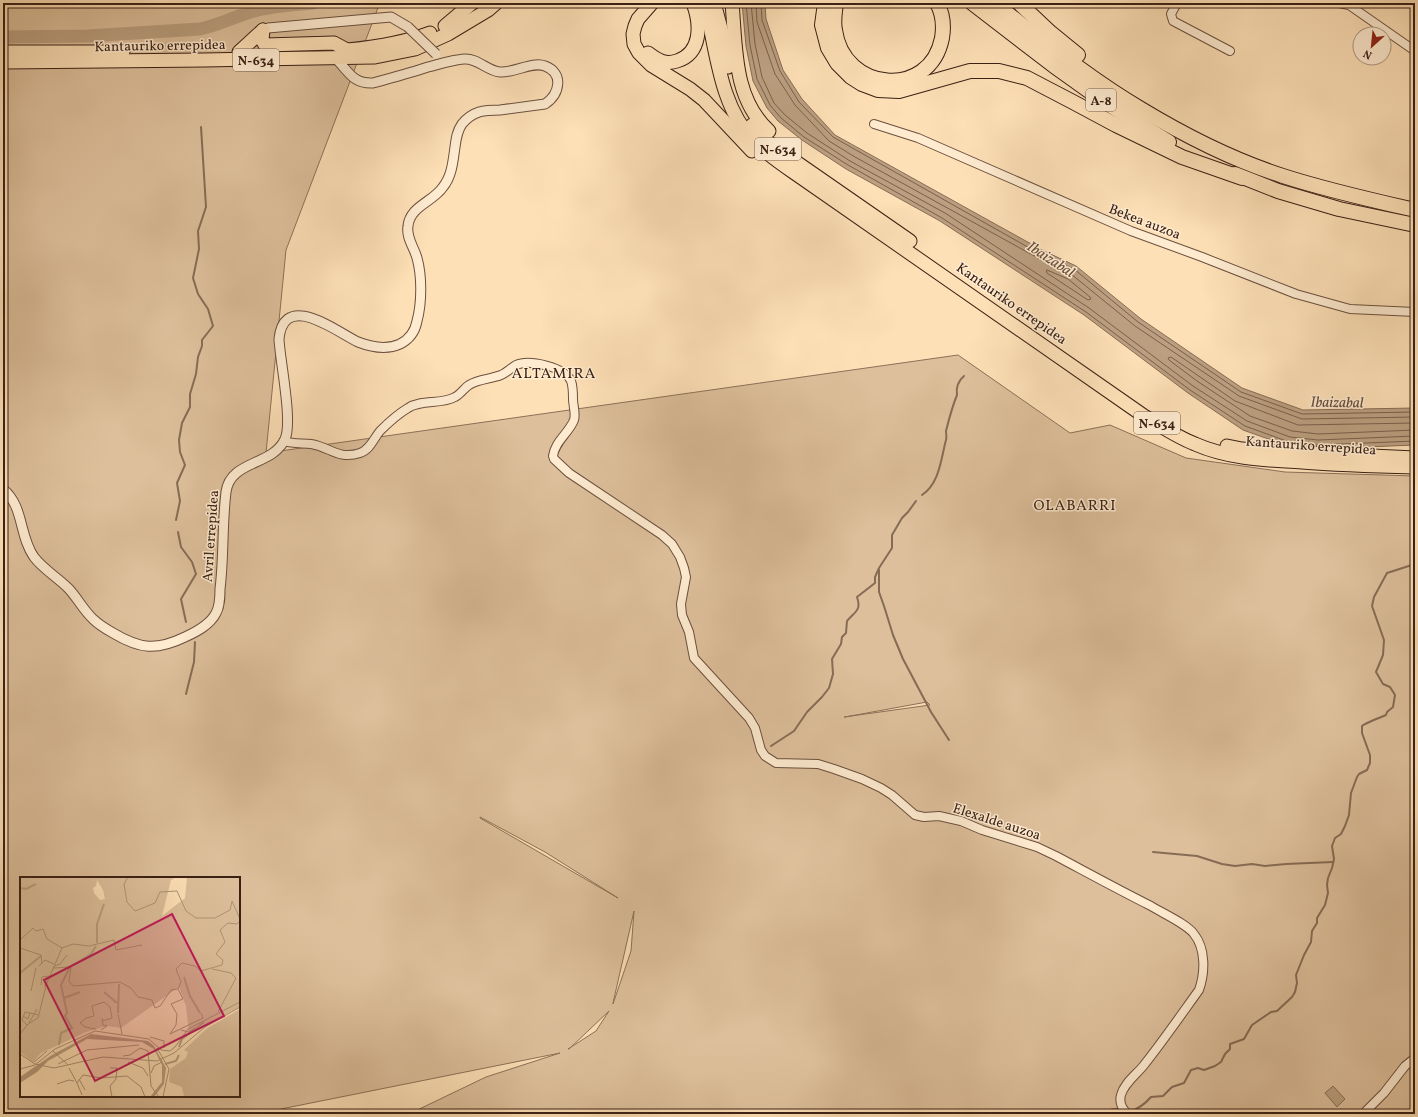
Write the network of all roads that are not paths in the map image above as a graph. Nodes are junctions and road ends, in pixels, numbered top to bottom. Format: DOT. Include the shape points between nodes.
graph roads {
  1 [pos="472,3"];
  2 [pos="482,3"];
  3 [pos="496,3"];
  4 [pos="693,3"];
  5 [pos="703,3"];
  6 [pos="714,3"];
  7 [pos="732,3"];
  8 [pos="825,3"];
  9 [pos="836,3"];
  10 [pos="937,3"];
  11 [pos="972,3"];
  12 [pos="994,3"];
  13 [pos="1018,3"];
  14 [pos="1177,3"];
  15 [pos="1339,3"];
  16 [pos="649,6"];
  17 [pos="445,26"];
  18 [pos="262,30"];
  19 [pos="1230,51"];
  20 [pos="1415,51"];
  21 [pos="3,52"];
  22 [pos="239,52"];
  23 [pos="352,54"];
  24 [pos="335,58"];
  25 [pos="3,62"];
  26 [pos="445,63"];
  27 [pos="351,75"];
  28 [pos="874,124"];
  29 [pos="1171,127"];
  30 [pos="1242,178"];
  31 [pos="838,203"];
  32 [pos="1415,210"];
  33 [pos="1415,225"];
  34 [pos="913,244"];
  35 [pos="1415,312"];
  36 [pos="284,441"];
  37 [pos="1415,458"];
  38 [pos="1415,467"];
  39 [pos="3,488"];
  40 [pos="1415,1058"];
  41 [pos="1128,1114"];
  42 [pos="1363,1114"];
  1 -- 17 [label="highway"];
  2 -- 17 [label="highway, Kantauriko errepidea / N-634"];
  3 -- 23 [label="highway, Kantauriko errepidea / N-634" via="448,34 415,49 375,57"];
  4 -- 16 [label="highway" via="698,19 696,46 685,58 671,63 654,58 643,46 640,28"];
  5 -- 31 [label="highway, Kantauriko errepidea / N-634" via="722,80 732,109 743,129 766,152"];
  6 -- 34 [label="highway, Kantauriko errepidea / N-634" via="723,36 729,77 739,105 751,125 773,146"];
  7 -- 34 [label="highway" via="738,75 756,116 778,139 869,203"];
  8 -- 30 [label="highway" via="822,26 828,48 837,63 862,84 878,90 899,91 970,71 999,71 1027,78 1116,126 1182,157"];
  9 -- 10 [label="highway" via="835,31 848,62 866,76 892,82 920,73 936,55 943,33 943,22"];
  11 -- 30 [label="highway, A-8" via="1103,101 1165,140"];
  12 -- 29 [label="highway, A-8" via="1111,90"];
  13 -- 29 [label="highway" via="1083,58 1153,107"];
  14 -- 19 [label="street" via="1171,14 1173,21"];
  15 -- 20 [label="street" via="1349,5"];
  16 -- 31 [label="highway" via="635,26 633,34 634,44 646,61 704,100 751,150 769,164"];
  17 -- 23 [label="highway, Kantauriko errepidea / N-634" via="412,40"];
  18 -- 22 [label="highway, N-634"];
  18 -- 23 [label="highway, N-634" via="262,40 265,44 334,43"];
  18 -- 26 [label="street, bridge" via="391,17 408,27"];
  21 -- 22 [label="highway, Kantauriko errepidea / N-634"];
  22 -- 23 [label="highway, Kantauriko errepidea / N-634"];
  23 -- 24 [label="highway, Kantauriko errepidea / N-634"];
  23 -- 27 [label="street"];
  24 -- 25 [label="highway, Kantauriko errepidea / N-634"];
  24 -- 27 [label="street"];
  26 -- 27 [label="street" via="373,83 359,82"];
  26 -- 36 [label="street" via="469,59 501,72 543,65 557,78 557,89 553,98 545,104 479,112 460,127 446,184 439,193 413,212 408,225 407,234 417,258 420,293 417,325 409,338 396,345 381,347 358,341 309,316 293,316 284,323 279,339 287,417"];
  28 -- 35 [label="street, Bekea auzoa" via="918,138 1131,231 1296,294 1350,309"];
  29 -- 32 [label="highway, A-8" via="1255,166 1283,176 1339,193"];
  30 -- 33 [label="highway, A-8" via="1339,209"];
  31 -- 38 [label="highway, Kantauriko errepidea / N-634" via="1144,416 1186,441 1253,460"];
  34 -- 37 [label="highway, Kantauriko errepidea / N-634" via="1177,428 1202,439 1242,449"];
  36 -- 39 [label="street, Avril errepidea" via="275,453 238,471 232,476 226,489 222,579 216,614 195,633 154,647 127,641 92,619 70,590 33,556 27,545 17,508"];
  36 -- 41 [label="street, Elexalde auzoa" via="311,444 340,455 362,453 393,419 410,407 456,397 469,385 502,374 517,364 530,363 554,367 568,375 571,381 574,418 556,446 554,459 569,473 672,544 680,557 686,577 681,604 682,615 689,632 694,658 749,718 765,756 776,763 818,764 834,769 882,788 915,815 939,816 961,821 1037,847 1172,918 1193,932 1202,952 1203,970 1199,990 1144,1066 1121,1093 1120,1102"];
  40 -- 42 [label="street"];
}
